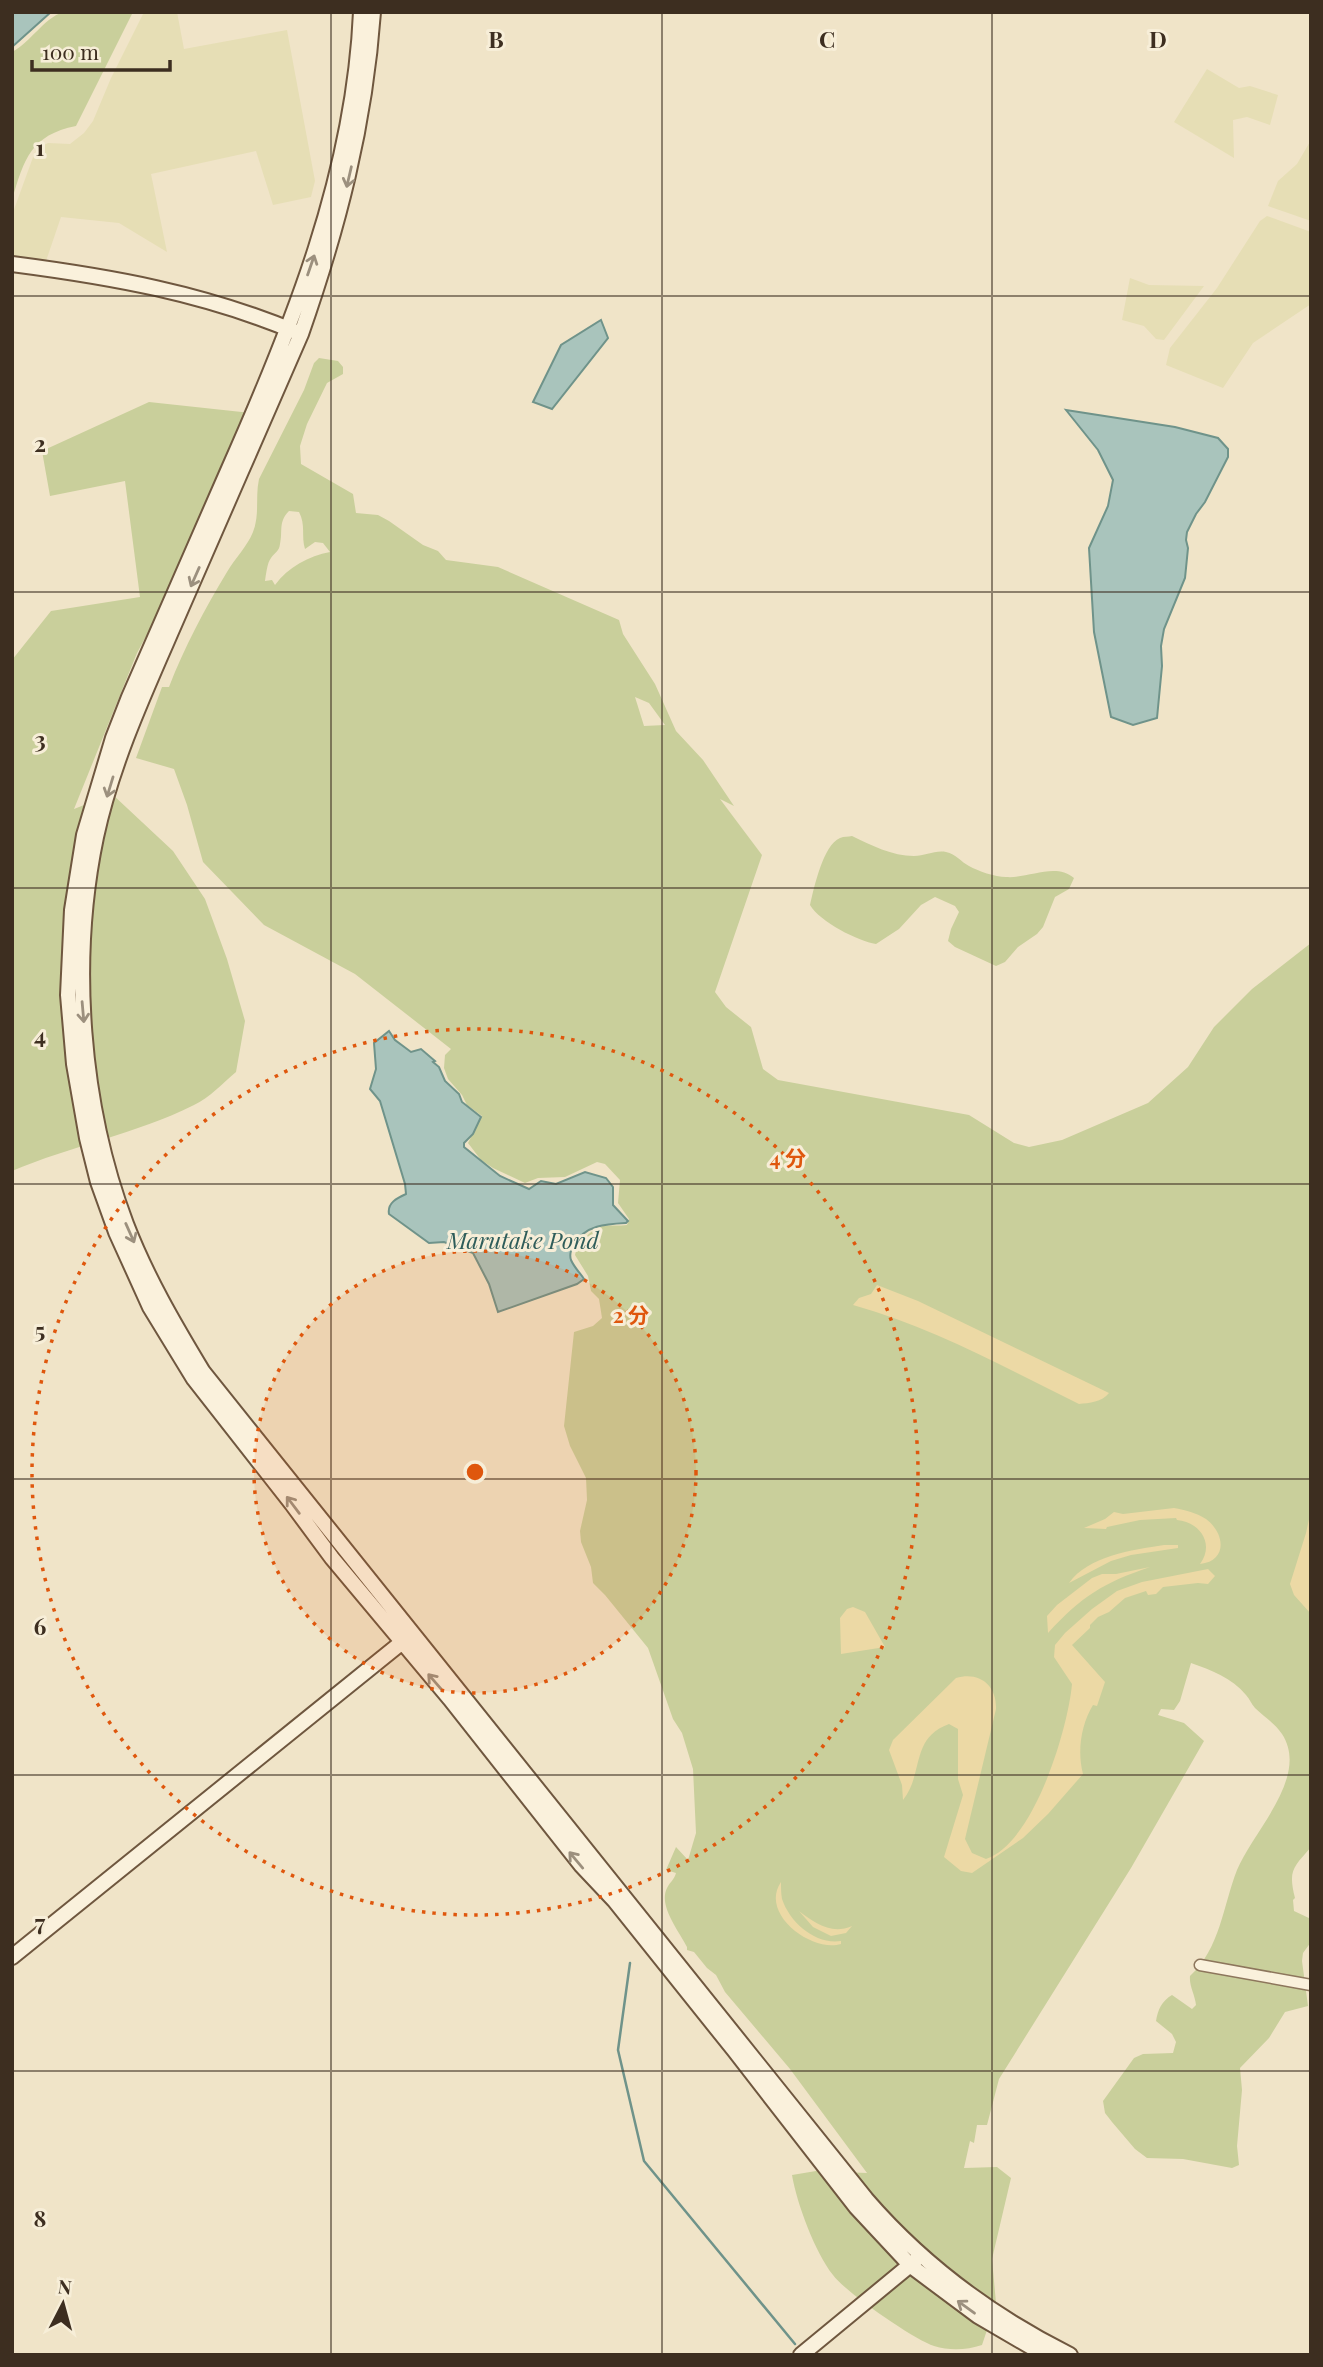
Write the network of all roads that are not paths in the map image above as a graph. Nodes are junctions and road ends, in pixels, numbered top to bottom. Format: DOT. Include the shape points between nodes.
graph roads {
  1 [pos="361,12"];
  2 [pos="373,12"];
  3 [pos="12,264"];
  4 [pos="295,332"];
  5 [pos="413,1634"];
  6 [pos="401,1643"];
  7 [pos="12,1957"];
  8 [pos="1200,1965"];
  9 [pos="1311,1985"];
  10 [pos="916,2261"];
  11 [pos="801,2355"];
  12 [pos="1045,2355"];
  13 [pos="1070,2355"];
  4 -- 1 [label="street, one-way" via="344,143"];
  2 -- 4 [label="street, one-way" via="356,144 334,236"];
  3 -- 4 [label="street" via="138,282"];
  4 -- 5 [label="street, one-way" via="121,755 90,874 81,995 87,1059 111,1181 162,1303 203,1372"];
  6 -- 4 [label="street, one-way" via="194,1379 150,1307 98,1182 70,1029 72,910 96,789 129,697 272,371"];
  5 -- 6 [label="street"];
  5 -- 10 [label="street"];
  6 -- 7 [label="street"];
  10 -- 6 [label="street, one-way" via="856,2207 614,1900"];
  8 -- 9 [label="street"];
  10 -- 11 [label="street"];
  12 -- 10 [label="street, one-way" via="978,2316"];
  10 -- 13 [label="street" via="1009,2322"];
}
